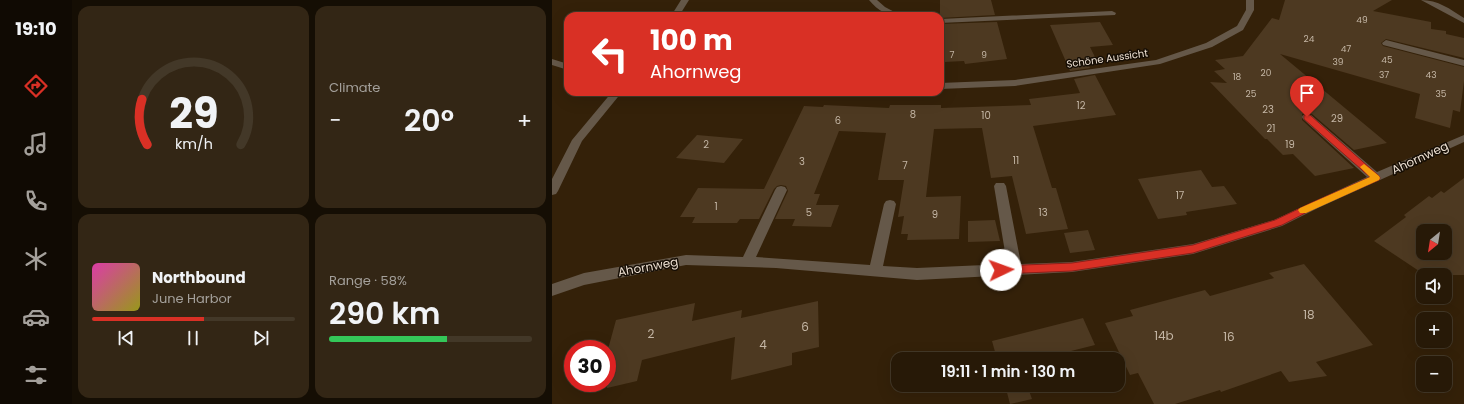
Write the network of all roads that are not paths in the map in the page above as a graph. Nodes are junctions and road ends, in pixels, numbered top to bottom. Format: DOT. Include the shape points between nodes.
graph roads {
  1 [pos="685,0"];
  2 [pos="872,0"];
  3 [pos="1250,0"];
  4 [pos="1425,0"];
  5 [pos="678,12"];
  6 [pos="889,12"];
  7 [pos="1112,13"];
  8 [pos="944,21"];
  9 [pos="1464,21"];
  10 [pos="1386,43"];
  11 [pos="552,62"];
  12 [pos="1464,63"];
  13 [pos="564,66"];
  14 [pos="944,86"];
  15 [pos="614,96"];
  16 [pos="1307,117"];
  17 [pos="1464,138"];
  18 [pos="1376,178"];
  19 [pos="1000,186"];
  20 [pos="780,190"];
  21 [pos="552,191"];
  22 [pos="890,204"];
  23 [pos="747,262"];
  24 [pos="1015,269"];
  25 [pos="875,271"];
  26 [pos="552,290"];
  1 -- 5 [label="street"];
  2 -- 6 [label="street"];
  3 -- 14 [label="street, Schöne Aussicht" via="1250,10 1240,28 1209,45 1157,62 1015,83"];
  4 -- 9 [label="street"];
  7 -- 8 [label="street"];
  10 -- 12 [label="street"];
  11 -- 13 [label="street"];
  15 -- 21 [label="street" via="577,140"];
  16 -- 18 [label="street, Ahornweg"];
  17 -- 18 [label="street, Ahornweg"];
  18 -- 24 [label="street, Ahornweg" via="1278,223 1193,249 1072,267"];
  19 -- 24 [label="street"];
  20 -- 23 [label="street"];
  22 -- 25 [label="street"];
  23 -- 25 [label="street, Ahornweg"];
  23 -- 26 [label="street, Ahornweg" via="686,260 584,278"];
  24 -- 25 [label="street, Ahornweg" via="917,274"];
}
